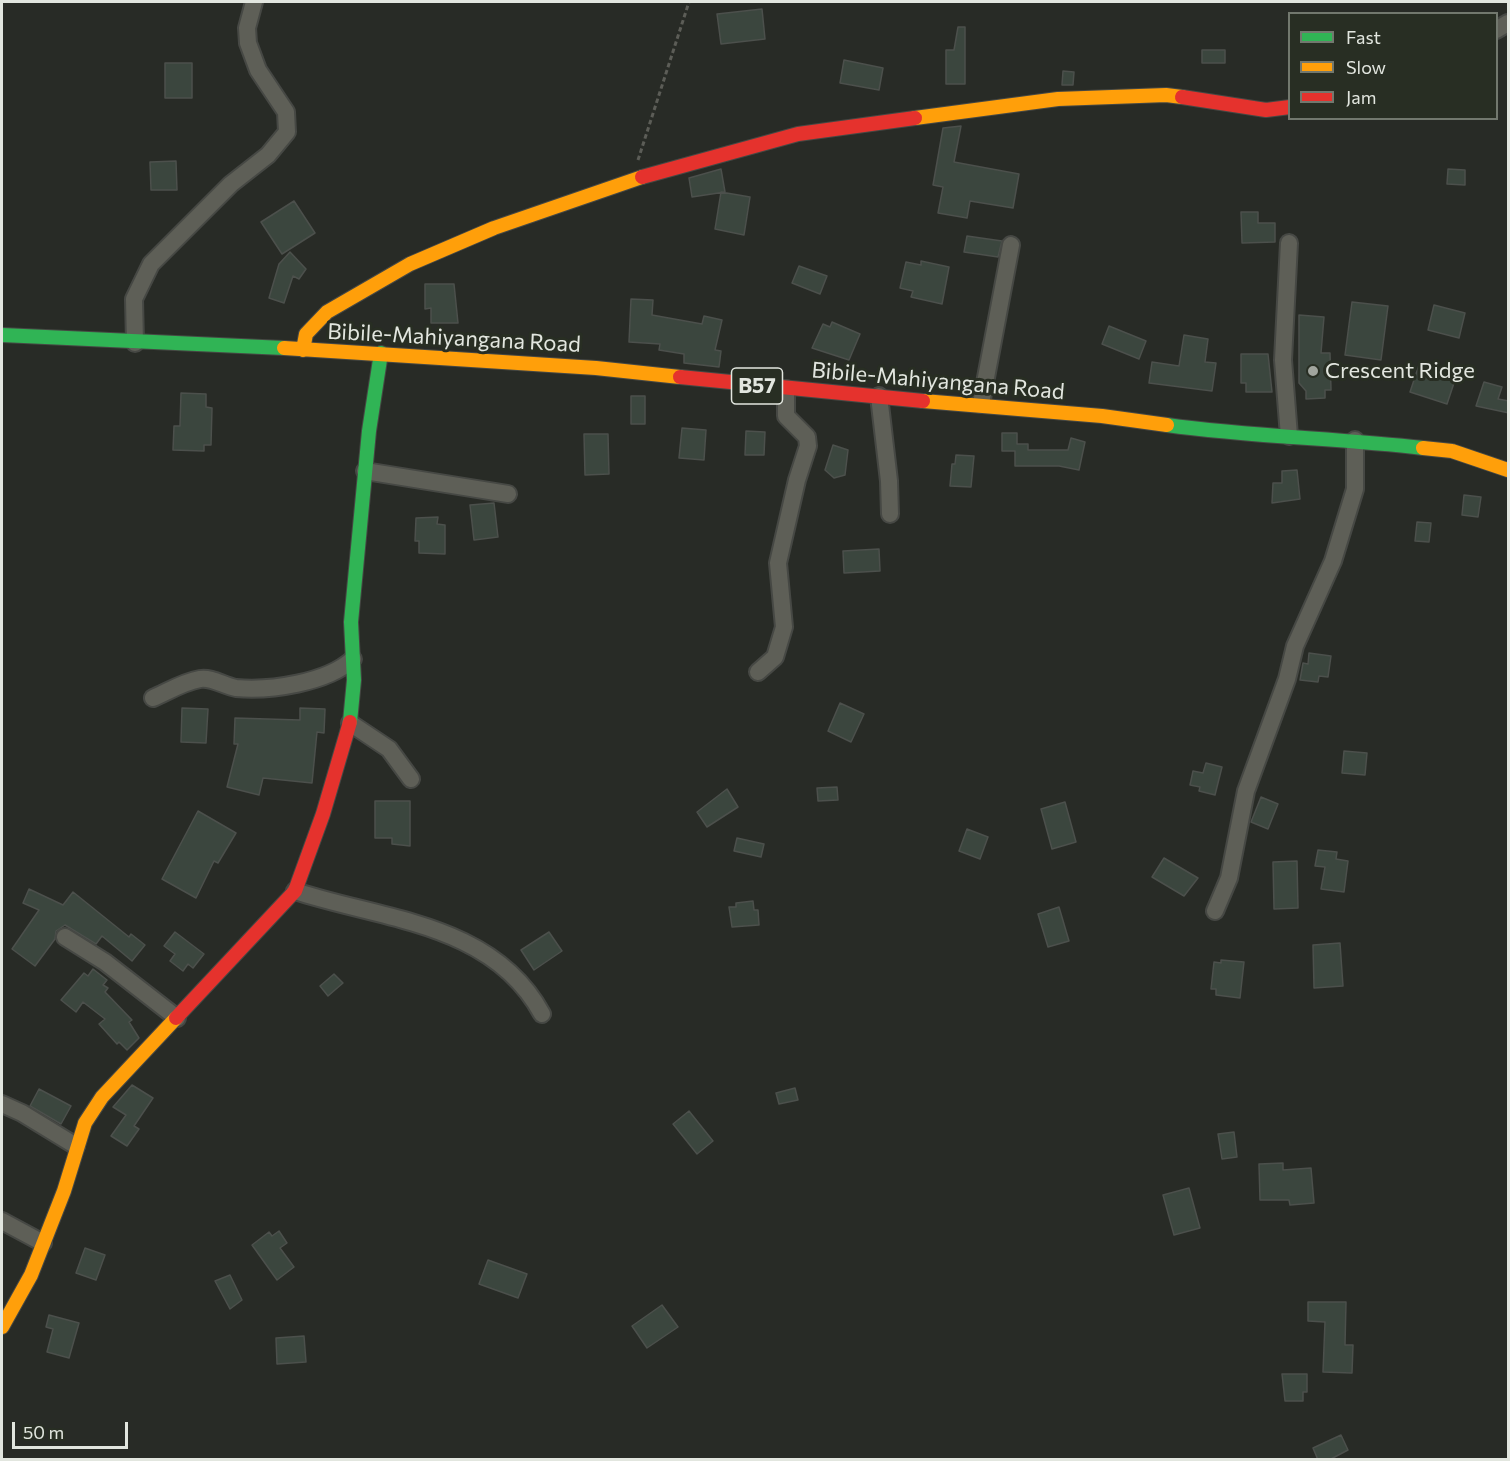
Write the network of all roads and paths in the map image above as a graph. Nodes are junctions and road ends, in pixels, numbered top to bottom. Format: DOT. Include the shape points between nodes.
graph roads {
  1 [pos="254,2"];
  2 [pos="689,2"];
  3 [pos="1288,107"];
  4 [pos="631,180"];
  5 [pos="1289,243"];
  6 [pos="1011,245"];
  7 [pos="2,335"];
  8 [pos="135,343"];
  9 [pos="303,350"];
  10 [pos="381,353"];
  11 [pos="786,389"];
  12 [pos="879,396"];
  13 [pos="981,404"];
  14 [pos="1289,436"];
  15 [pos="1355,440"];
  16 [pos="1509,470"];
  17 [pos="365,471"];
  18 [pos="507,494"];
  19 [pos="890,514"];
  20 [pos="353,659"];
  21 [pos="758,672"];
  22 [pos="153,698"];
  23 [pos="350,723"];
  24 [pos="411,779"];
  25 [pos="295,891"];
  26 [pos="1215,911"];
  27 [pos="65,937"];
  28 [pos="542,1014"];
  29 [pos="177,1017"];
  30 [pos="2,1104"];
  31 [pos="76,1146"];
  32 [pos="2,1221"];
  33 [pos="43,1243"];
  34 [pos="2,1327"];
  1 -- 8 [label="street" via="247,27 248,43 258,70 286,112 286,132 268,155 231,184 151,264 134,299"];
  2 -- 4 [label="path"];
  3 -- 4 [label="street" via="1266,110 1166,95 1059,99 798,134"];
  4 -- 9 [label="street" via="494,228 410,264 327,312 306,334"];
  5 -- 14 [label="street" via="1283,360"];
  6 -- 13 [label="street"];
  7 -- 8 [label="street, Bibile-Mahiyangana Road / B57"];
  8 -- 9 [label="street, Bibile-Mahiyangana Road / B57"];
  9 -- 10 [label="street, Bibile-Mahiyangana Road / B57"];
  10 -- 11 [label="street, Bibile-Mahiyangana Road / B57" via="596,368"];
  10 -- 17 [label="street"];
  11 -- 12 [label="street, Bibile-Mahiyangana Road / B57"];
  11 -- 21 [label="street" via="786,416 807,437 808,446 778,563 783,627 775,657"];
  12 -- 13 [label="street, Bibile-Mahiyangana Road / B57"];
  12 -- 19 [label="street"];
  13 -- 14 [label="street, Bibile-Mahiyangana Road / B57" via="1223,433"];
  14 -- 15 [label="street, Bibile-Mahiyangana Road / B57"];
  15 -- 16 [label="street, Bibile-Mahiyangana Road / B57" via="1452,451"];
  15 -- 26 [label="street" via="1355,489 1333,561 1295,646 1246,791 1229,878"];
  17 -- 18 [label="street"];
  17 -- 20 [label="street" via="351,621"];
  20 -- 22 [label="street" via="323,678 270,689 233,687 203,679"];
  20 -- 23 [label="street"];
  23 -- 24 [label="street" via="389,749"];
  23 -- 25 [label="street"];
  25 -- 28 [label="street" via="439,930 467,943 508,968"];
  25 -- 29 [label="street"];
  27 -- 29 [label="street"];
  29 -- 31 [label="street" via="102,1097"];
  30 -- 31 [label="street"];
  31 -- 33 [label="street" via="64,1191"];
  32 -- 33 [label="street"];
  33 -- 34 [label="street" via="31,1275"];
}
